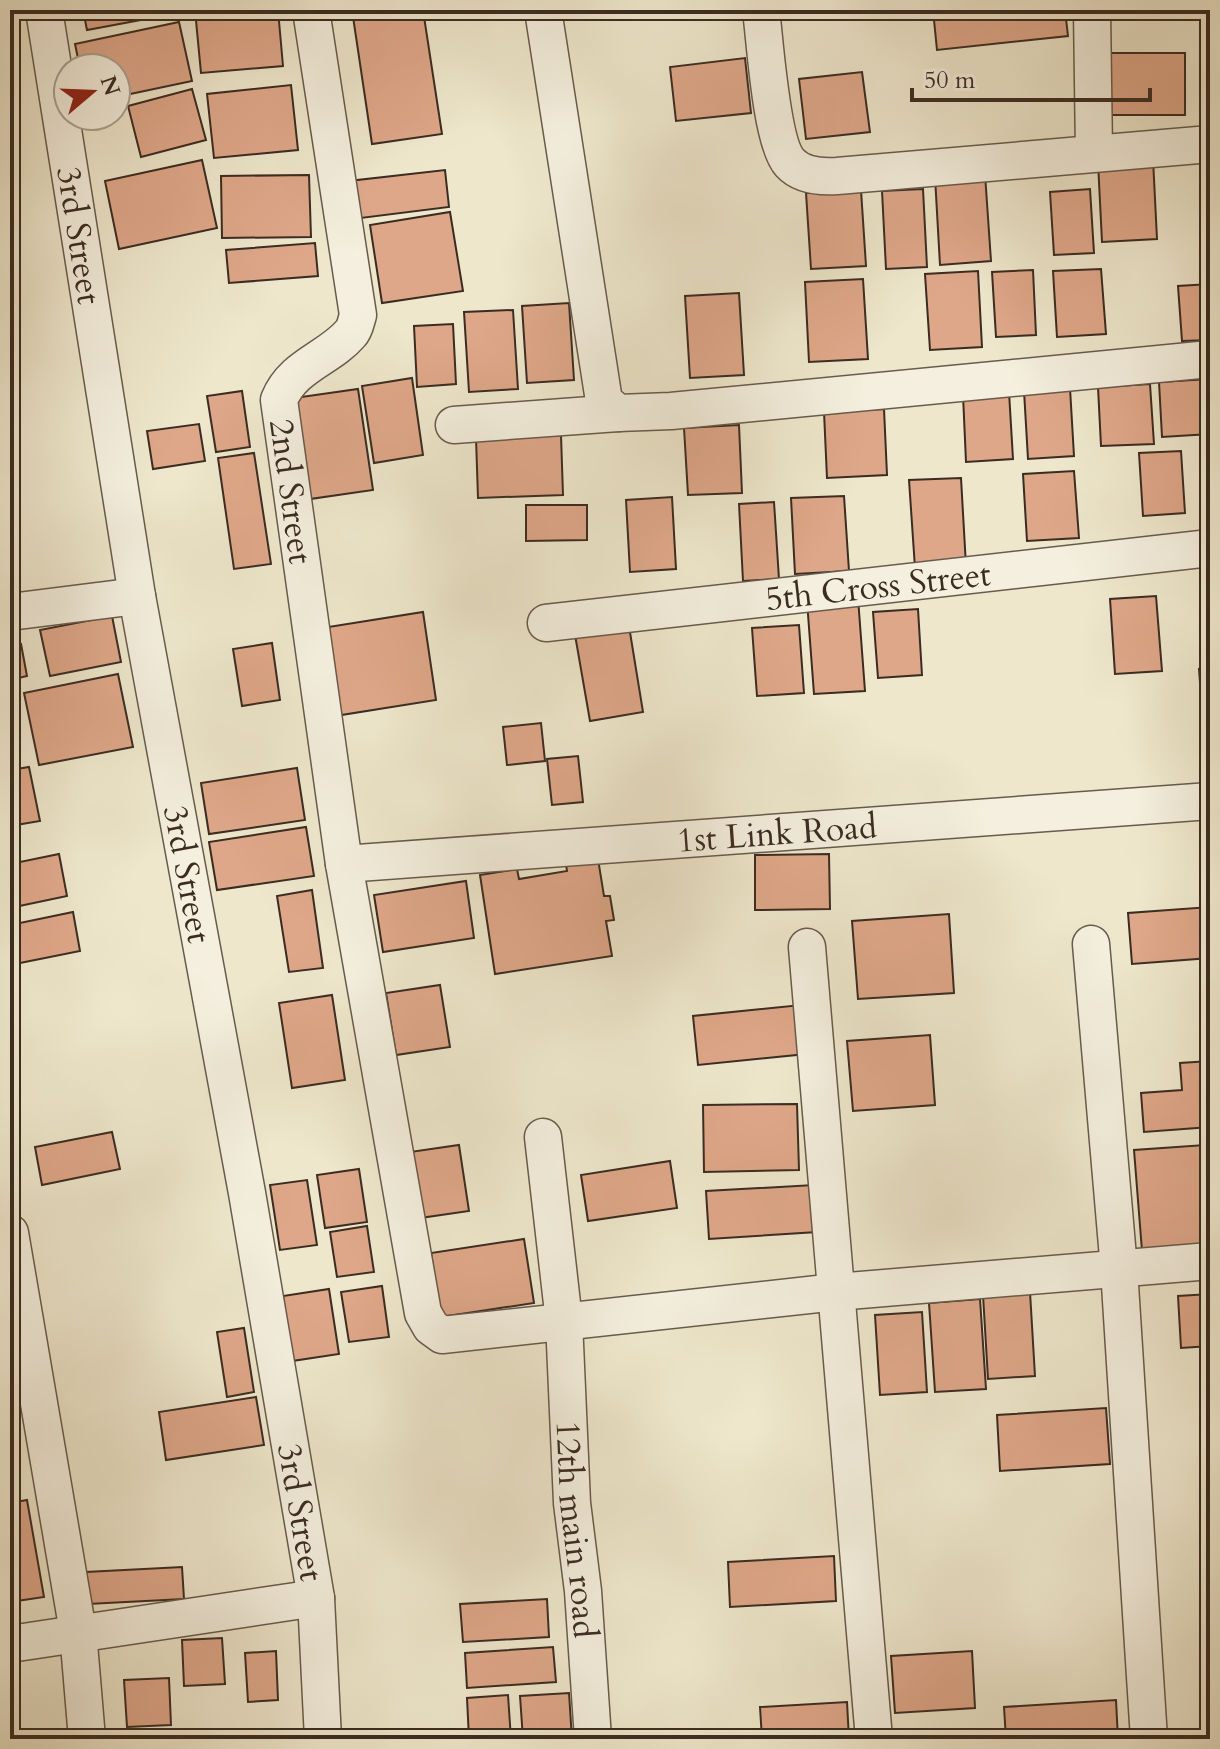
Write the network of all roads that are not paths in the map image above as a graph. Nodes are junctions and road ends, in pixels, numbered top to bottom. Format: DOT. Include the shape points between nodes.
graph roads {
  1 [pos="44,10"];
  2 [pos="311,10"];
  3 [pos="543,10"];
  4 [pos="761,10"];
  5 [pos="1092,10"];
  6 [pos="1210,144"];
  7 [pos="1094,153"];
  8 [pos="1210,359"];
  9 [pos="618,413"];
  10 [pos="454,425"];
  11 [pos="1210,548"];
  12 [pos="137,596"];
  13 [pos="10,612"];
  14 [pos="546,623"];
  15 [pos="1210,801"];
  16 [pos="344,864"];
  17 [pos="1091,944"];
  18 [pos="807,947"];
  19 [pos="543,1137"];
  20 [pos="10,1233"];
  21 [pos="1210,1261"];
  22 [pos="1119,1269"];
  23 [pos="836,1292"];
  24 [pos="564,1321"];
  25 [pos="316,1598"];
  26 [pos="78,1632"];
  27 [pos="10,1644"];
  28 [pos="87,1739"];
  29 [pos="323,1739"];
  30 [pos="593,1739"];
  31 [pos="874,1739"];
  32 [pos="1149,1739"];
  1 -- 12 [label="street, 3rd Street"];
  2 -- 16 [label="street, 2nd Street" via="358,315 353,332 294,376 279,400"];
  3 -- 9 [label="street" via="604,401"];
  4 -- 7 [label="street" via="781,144 789,163 808,173 837,176"];
  5 -- 7 [label="street"];
  6 -- 7 [label="street"];
  8 -- 9 [label="street"];
  9 -- 10 [label="street"];
  11 -- 14 [label="street, 5th Cross Street"];
  12 -- 13 [label="street"];
  12 -- 25 [label="street, 3rd Street"];
  15 -- 16 [label="street, 1st Link Road"];
  16 -- 24 [label="street, 2nd Street" via="423,1313 442,1335"];
  17 -- 22 [label="street"];
  18 -- 23 [label="street"];
  19 -- 24 [label="street, 12th main road"];
  20 -- 26 [label="street"];
  21 -- 22 [label="street"];
  22 -- 23 [label="street"];
  22 -- 32 [label="street"];
  23 -- 24 [label="street"];
  23 -- 31 [label="street"];
  24 -- 30 [label="street, 12th main road" via="572,1503"];
  25 -- 26 [label="street"];
  25 -- 29 [label="street, 3rd Street"];
  26 -- 27 [label="street"];
  26 -- 28 [label="street"];
}
